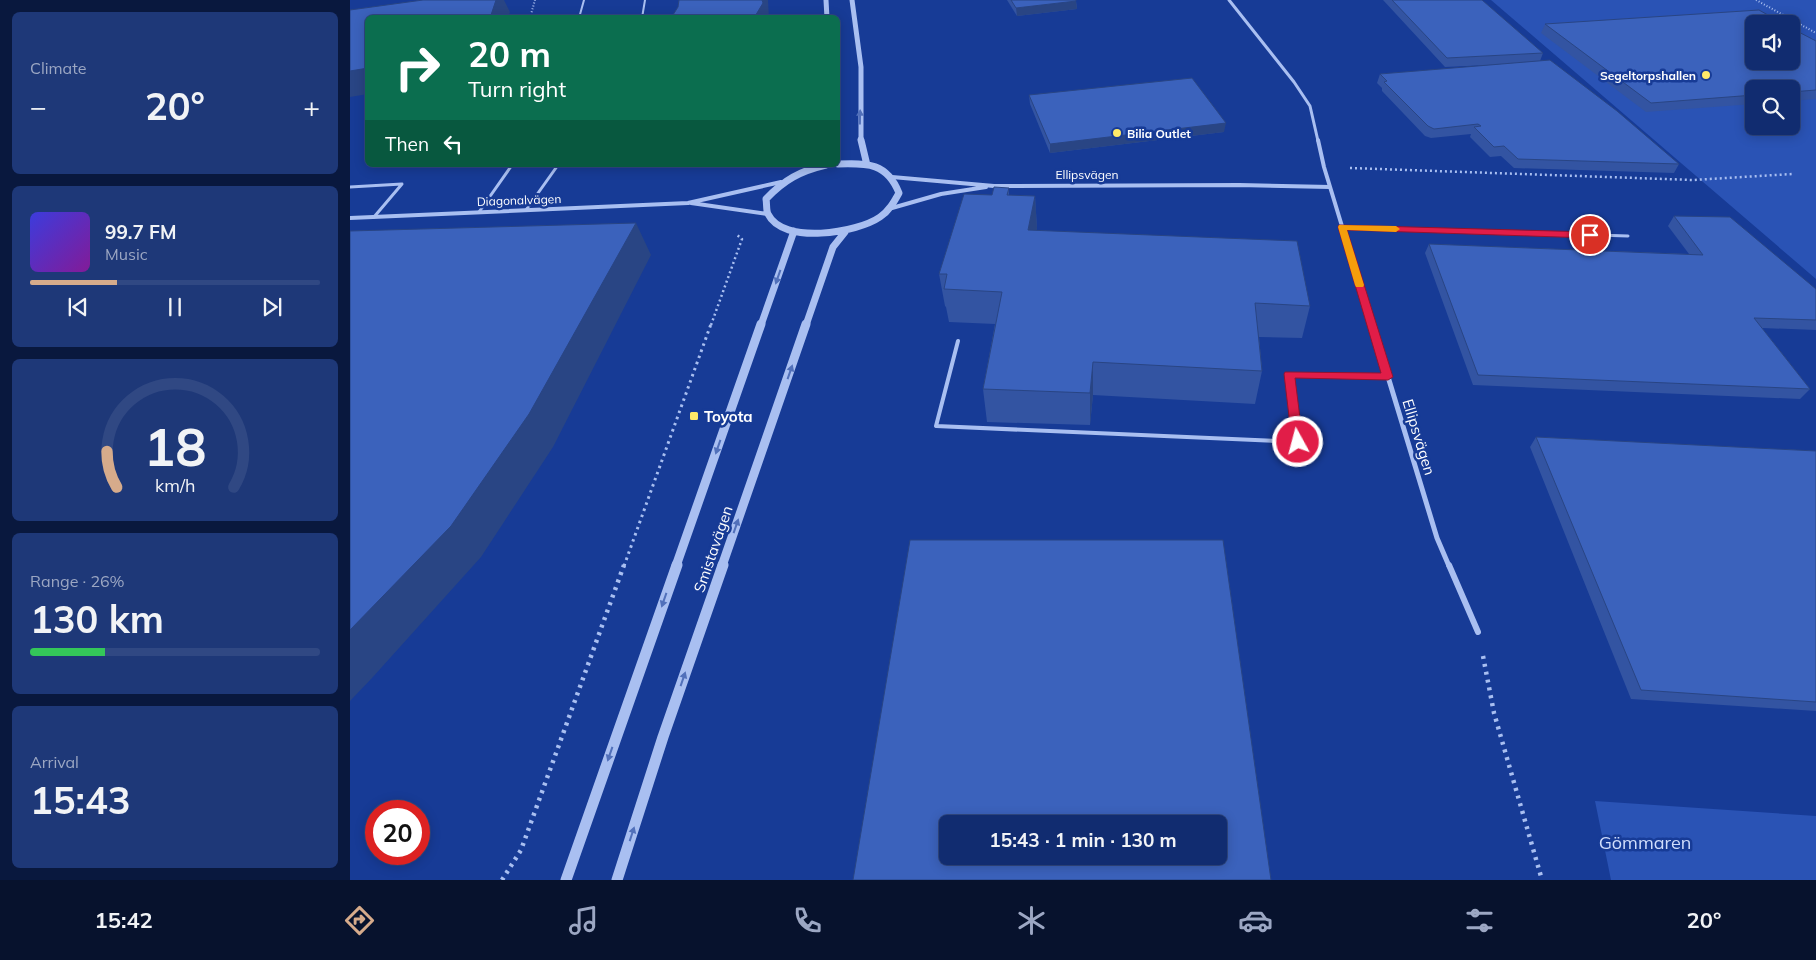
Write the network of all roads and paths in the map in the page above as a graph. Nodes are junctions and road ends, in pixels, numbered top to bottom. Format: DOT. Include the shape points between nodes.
graph roads {
  1 [pos="535,0"];
  2 [pos="584,0"];
  3 [pos="646,0"];
  4 [pos="826,0"];
  5 [pos="852,0"];
  6 [pos="1230,0"];
  7 [pos="1756,0"];
  8 [pos="531,15"];
  9 [pos="580,15"];
  10 [pos="643,15"];
  11 [pos="827,15"];
  12 [pos="1816,33"];
  13 [pos="840,164"];
  14 [pos="867,165"];
  15 [pos="511,167"];
  16 [pos="557,167"];
  17 [pos="808,167"];
  18 [pos="1324,167"];
  19 [pos="1792,174"];
  20 [pos="892,177"];
  21 [pos="781,182"];
  22 [pos="994,186"];
  23 [pos="350,187"];
  24 [pos="1330,187"];
  25 [pos="688,203"];
  26 [pos="892,208"];
  27 [pos="526,210"];
  28 [pos="729,210"];
  29 [pos="479,212"];
  30 [pos="768,214"];
  31 [pos="374,217"];
  32 [pos="350,218"];
  33 [pos="1342,227"];
  34 [pos="794,231"];
  35 [pos="844,232"];
  36 [pos="1628,236"];
  37 [pos="958,341"];
  38 [pos="1388,377"];
  39 [pos="1478,632"];
  40 [pos="502,880"];
  41 [pos="566,880"];
  42 [pos="617,880"];
  43 [pos="1542,880"];
  1 -- 8 [label="path"];
  2 -- 9 [label="lane"];
  3 -- 10 [label="lane"];
  4 -- 11 [label="street"];
  14 -- 5 [label="street, one-way" via="860,134 861,67"];
  6 -- 18 [label="street, Ellipsvägen" via="1310,106"];
  7 -- 12 [label="path"];
  13 -- 14 [label="street"];
  14 -- 20 [label="street"];
  15 -- 29 [label="lane"];
  16 -- 27 [label="lane"];
  17 -- 21 [label="street"];
  18 -- 19 [label="path" via="1693,180"];
  18 -- 24 [label="street, Ellipsvägen"];
  20 -- 22 [label="street, Ellipsvägen"];
  20 -- 26 [label="street" via="899,193"];
  21 -- 25 [label="street, Diagonalvägen"];
  21 -- 30 [label="street" via="766,199"];
  22 -- 24 [label="street, Ellipsvägen"];
  22 -- 26 [label="street, Ellipsvägen" via="941,194"];
  23 -- 31 [label="lane" via="402,184"];
  24 -- 33 [label="street, Ellipsvägen"];
  25 -- 27 [label="street, Diagonalvägen"];
  25 -- 28 [label="street, Diagonalvägen"];
  26 -- 35 [label="street" via="875,221"];
  27 -- 29 [label="street, Diagonalvägen"];
  28 -- 30 [label="street, Diagonalvägen"];
  28 -- 40 [label="path" via="723,224 742,239 521,850"];
  29 -- 31 [label="street, Diagonalvägen"];
  30 -- 34 [label="street" via="778,225"];
  31 -- 32 [label="street, Diagonalvägen"];
  33 -- 36 [label="lane"];
  33 -- 38 [label="street, Ellipsvägen"];
  34 -- 35 [label="street"];
  34 -- 41 [label="street, Smistavägen, one-way"];
  42 -- 35 [label="street, Smistavägen, one-way" via="663,737 833,247"];
  37 -- 38 [label="lane" via="936,426 1298,442 1289,374"];
  38 -- 39 [label="street, Ellipsvägen" via="1437,538"];
  39 -- 43 [label="path" via="1494,713"];
}
